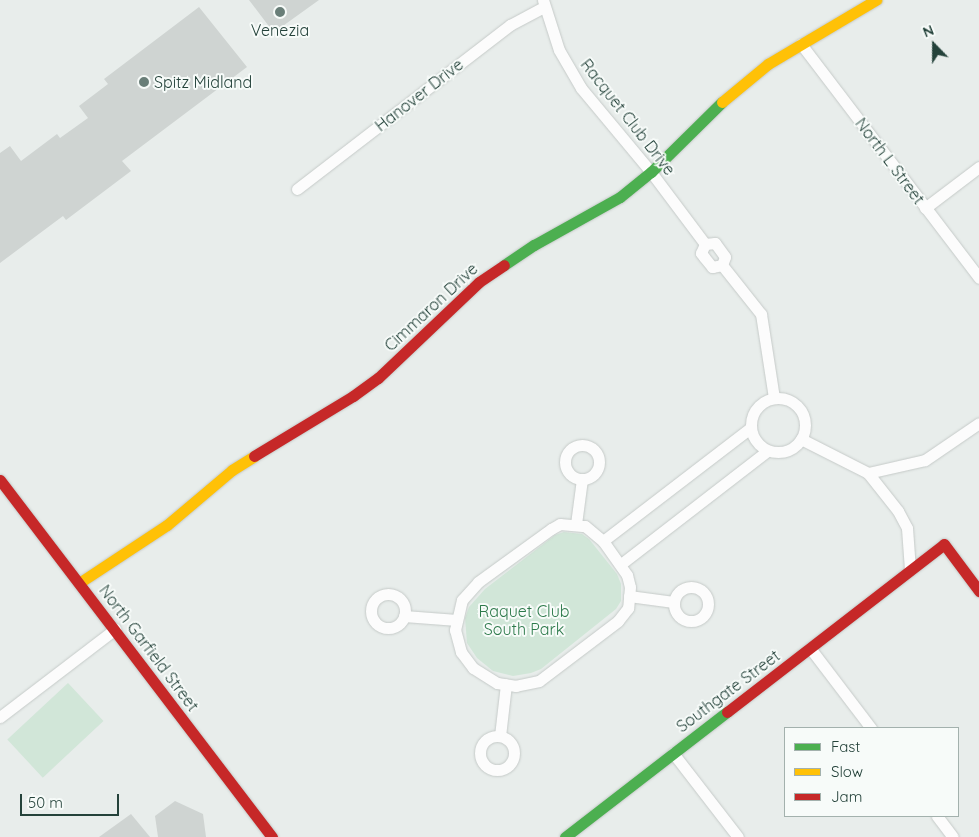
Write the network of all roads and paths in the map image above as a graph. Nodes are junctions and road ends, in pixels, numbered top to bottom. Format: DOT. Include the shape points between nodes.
graph roads {
  1 [pos="876,0"];
  2 [pos="543,4"];
  3 [pos="801,44"];
  4 [pos="979,167"];
  5 [pos="651,172"];
  6 [pos="297,189"];
  7 [pos="926,208"];
  8 [pos="979,278"];
  9 [pos="774,398"];
  10 [pos="979,423"];
  11 [pos="750,428"];
  12 [pos="801,439"];
  13 [pos="767,451"];
  14 [pos="868,473"];
  15 [pos="582,479"];
  16 [pos="0,481"];
  17 [pos="576,524"];
  18 [pos="604,541"];
  19 [pos="621,564"];
  20 [pos="910,570"];
  21 [pos="79,583"];
  22 [pos="979,591"];
  23 [pos="629,596"];
  24 [pos="674,602"];
  25 [pos="404,616"];
  26 [pos="457,620"];
  27 [pos="114,630"];
  28 [pos="810,648"];
  29 [pos="506,684"];
  30 [pos="0,717"];
  31 [pos="870,727"];
  32 [pos="500,736"];
  33 [pos="673,753"];
  34 [pos="938,817"];
  35 [pos="272,837"];
  36 [pos="565,837"];
  37 [pos="738,837"];
  38 [pos="953,837"];
  1 -- 3 [label="street, Cimmaron Drive"];
  2 -- 5 [label="street, Racquet Club Drive" via="559,50 573,75"];
  2 -- 6 [label="street, Hanover Drive" via="510,24"];
  3 -- 5 [label="street, Cimmaron Drive" via="746,82"];
  3 -- 7 [label="street, North L Street"];
  4 -- 7 [label="street"];
  5 -- 9 [label="street, Racquet Club Drive" via="705,244 714,243 725,257 722,265 760,314"];
  5 -- 21 [label="street, Cimmaron Drive" via="620,197 534,245 479,282 402,356 359,392 321,418 253,455 167,525"];
  7 -- 8 [label="street, North L Street"];
  9 -- 11 [label="street" via="759,406"];
  9 -- 12 [label="street" via="790,401 802,413 805,427"];
  10 -- 14 [label="street" via="925,460"];
  11 -- 13 [label="street" via="757,444"];
  11 -- 18 [label="street"];
  12 -- 13 [label="street" via="796,446 783,452"];
  12 -- 14 [label="street"];
  13 -- 19 [label="street"];
  14 -- 20 [label="street" via="907,528"];
  15 -- 17 [label="street"];
  16 -- 21 [label="street, North Garfield Street"];
  17 -- 18 [label="street" via="592,530"];
  17 -- 26 [label="street" via="550,528 478,582 462,600"];
  18 -- 19 [label="street"];
  19 -- 23 [label="street" via="630,587"];
  20 -- 22 [label="street" via="944,544"];
  20 -- 28 [label="street, Southgate Street"];
  21 -- 27 [label="street, North Garfield Street"];
  23 -- 24 [label="street"];
  23 -- 29 [label="street" via="628,608 618,621 548,674 530,684"];
  25 -- 26 [label="street"];
  26 -- 29 [label="street" via="459,644 467,660 480,674"];
  27 -- 30 [label="street"];
  27 -- 35 [label="street, North Garfield Street"];
  28 -- 31 [label="street"];
  28 -- 33 [label="street, Southgate Street"];
  29 -- 32 [label="street"];
  33 -- 36 [label="street, Southgate Street"];
  33 -- 37 [label="street"];
  34 -- 38 [label="street"];
}
